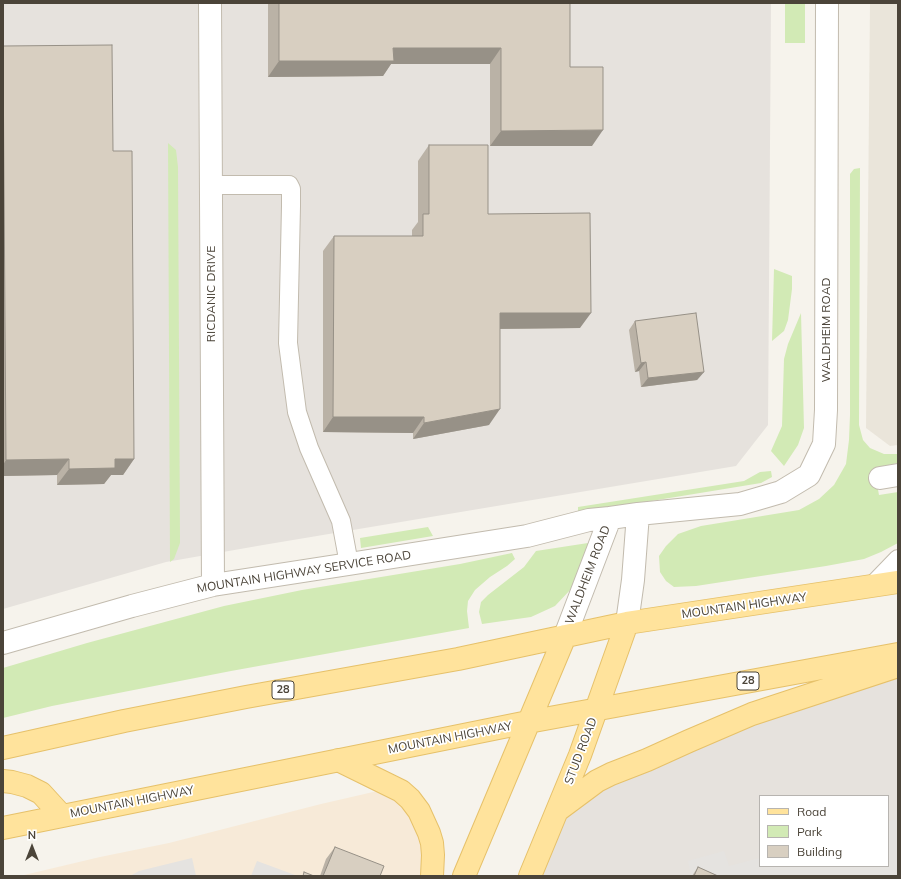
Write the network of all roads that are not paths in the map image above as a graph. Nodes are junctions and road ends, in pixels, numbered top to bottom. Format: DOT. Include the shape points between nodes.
graph roads {
  1 [pos="210,3"];
  2 [pos="827,3"];
  3 [pos="210,185"];
  4 [pos="638,514"];
  5 [pos="610,518"];
  6 [pos="898,559"];
  7 [pos="349,564"];
  8 [pos="898,582"];
  9 [pos="212,585"];
  10 [pos="871,587"];
  11 [pos="627,623"];
  12 [pos="565,636"];
  13 [pos="3,643"];
  14 [pos="898,654"];
  15 [pos="898,666"];
  16 [pos="597,708"];
  17 [pos="528,722"];
  18 [pos="3,748"];
  19 [pos="338,760"];
  20 [pos="3,780"];
  21 [pos="558,810"];
  22 [pos="62,816"];
  23 [pos="3,828"];
  24 [pos="432,876"];
  25 [pos="464,876"];
  26 [pos="530,876"];
  1 -- 3 [label="street, RICDANIC DRIVE"];
  2 -- 4 [label="street, WALDHEIM ROAD" via="824,444 809,475 781,492 740,504"];
  3 -- 7 [label="lane" via="289,185 291,189 288,343 297,412 309,448 341,521"];
  3 -- 9 [label="street, RICDANIC DRIVE"];
  4 -- 5 [label="street, WALDHEIM ROAD"];
  4 -- 11 [label="street"];
  5 -- 7 [label="street, MOUNTAIN HIGHWAY SERVICE ROAD" via="589,520 527,536"];
  5 -- 12 [label="street, WALDHEIM ROAD"];
  6 -- 10 [label="lane"];
  7 -- 9 [label="street, MOUNTAIN HIGHWAY SERVICE ROAD"];
  8 -- 10 [label="main road, MOUNTAIN HIGHWAY / 28"];
  9 -- 13 [label="street, MOUNTAIN HIGHWAY SERVICE ROAD"];
  10 -- 11 [label="main road, MOUNTAIN HIGHWAY / 28"];
  11 -- 12 [label="main road, MOUNTAIN HIGHWAY / 28"];
  11 -- 16 [label="main road, STUD ROAD"];
  12 -- 17 [label="main road"];
  12 -- 18 [label="main road, MOUNTAIN HIGHWAY / 28" via="458,659 124,721"];
  14 -- 16 [label="main road, MOUNTAIN HIGHWAY / 28"];
  15 -- 21 [label="main road" via="752,714 597,780"];
  16 -- 17 [label="main road, MOUNTAIN HIGHWAY / 28"];
  16 -- 21 [label="main road, STUD ROAD"];
  17 -- 19 [label="main road, MOUNTAIN HIGHWAY / 28"];
  17 -- 25 [label="main road"];
  19 -- 22 [label="main road, MOUNTAIN HIGHWAY / 28"];
  19 -- 24 [label="main road" via="401,791 410,799 419,811 432,843"];
  20 -- 22 [label="main road" via="27,786 41,793"];
  21 -- 26 [label="main road, STUD ROAD"];
  22 -- 23 [label="main road, MOUNTAIN HIGHWAY / 28"];
}
